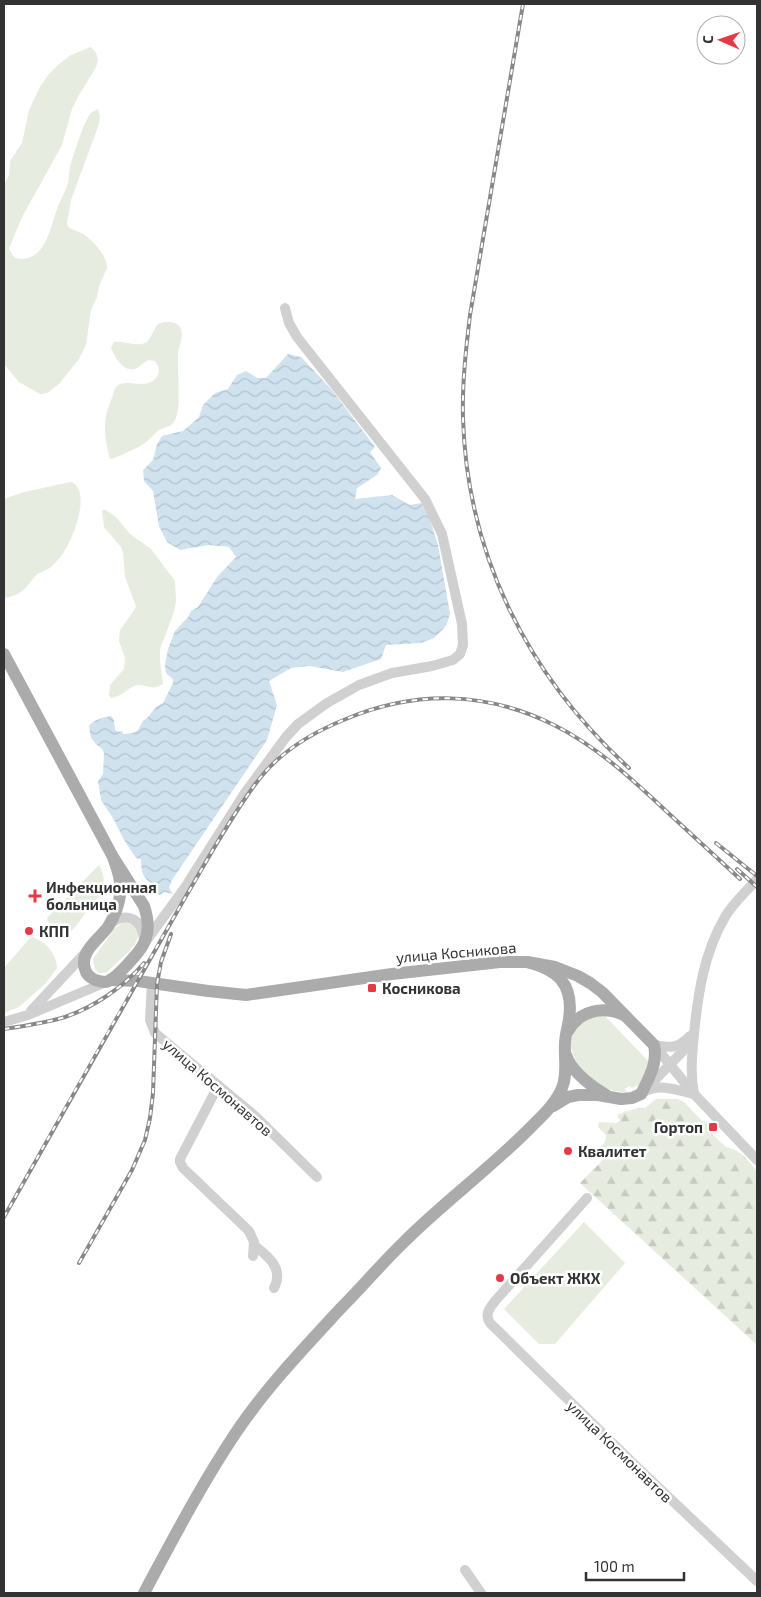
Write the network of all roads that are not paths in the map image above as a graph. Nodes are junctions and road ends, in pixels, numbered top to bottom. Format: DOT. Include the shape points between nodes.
graph roads {
  1 [pos="285,308"];
  2 [pos="4,654"];
  3 [pos="113,857"];
  4 [pos="757,879"];
  5 [pos="108,927"];
  6 [pos="144,944"];
  7 [pos="88,950"];
  8 [pos="526,962"];
  9 [pos="108,981"];
  10 [pos="152,983"];
  11 [pos="28,1015"];
  12 [pos="626,1016"];
  13 [pos="4,1022"];
  14 [pos="694,1032"];
  15 [pos="566,1036"];
  16 [pos="654,1045"];
  17 [pos="565,1052"];
  18 [pos="669,1064"];
  19 [pos="218,1086"];
  20 [pos="641,1094"];
  21 [pos="694,1094"];
  22 [pos="608,1096"];
  23 [pos="547,1110"];
  24 [pos="757,1160"];
  25 [pos="317,1177"];
  26 [pos="587,1198"];
  27 [pos="274,1288"];
  28 [pos="465,1570"];
  29 [pos="757,1581"];
  30 [pos="144,1593"];
  31 [pos="481,1593"];
  1 -- 6 [label="street" via="297,337 426,498 442,534 464,646 453,660 392,672 359,684 298,724 245,793 184,889"];
  2 -- 3 [label="main road"];
  3 -- 5 [label="main road" via="121,894"];
  3 -- 6 [label="main road" via="144,906 148,926"];
  4 -- 14 [label="street" via="730,909 714,939 698,992"];
  5 -- 6 [label="street" via="118,919 134,919 142,929"];
  5 -- 7 [label="main road"];
  6 -- 9 [label="main road" via="121,972"];
  7 -- 9 [label="main road" via="84,963 87,973 93,979"];
  7 -- 11 [label="street"];
  8 -- 10 [label="main road, улица Косникова" via="392,974 246,995"];
  8 -- 12 [label="main road, улица Косникова" via="555,966 578,976 602,992"];
  8 -- 15 [label="main road" via="547,968 563,982 570,1003"];
  9 -- 10 [label="main road, улица Косникова"];
  9 -- 11 [label="street"];
  10 -- 19 [label="street, улица Космонавтов" via="150,1020 155,1033"];
  11 -- 13 [label="street"];
  12 -- 15 [label="main road" via="611,1010 592,1012 580,1016"];
  12 -- 16 [label="main road, улица Косникова"];
  14 -- 16 [label="street" via="678,1046"];
  14 -- 18 [label="street" via="683,1052"];
  14 -- 21 [label="street" via="690,1072"];
  15 -- 17 [label="main road"];
  16 -- 18 [label="street, улица Косникова"];
  16 -- 20 [label="main road" via="656,1056"];
  17 -- 22 [label="main road" via="574,1069"];
  17 -- 23 [label="main road" via="562,1088"];
  18 -- 20 [label="street"];
  18 -- 21 [label="street, улица Косникова"];
  19 -- 25 [label="street, улица Космонавтов" via="255,1116"];
  19 -- 27 [label="street" via="180,1162 249,1231 254,1251 269,1257 276,1268"];
  20 -- 21 [label="street" via="652,1087"];
  20 -- 22 [label="main road" via="622,1099"];
  21 -- 24 [label="street, улица Косникова"];
  22 -- 23 [label="main road" via="573,1095"];
  23 -- 30 [label="main road" via="405,1241 266,1391 205,1480"];
  26 -- 29 [label="street, улица Космонавтов" via="496,1301 487,1318 607,1439"];
  28 -- 31 [label="street"];
}
